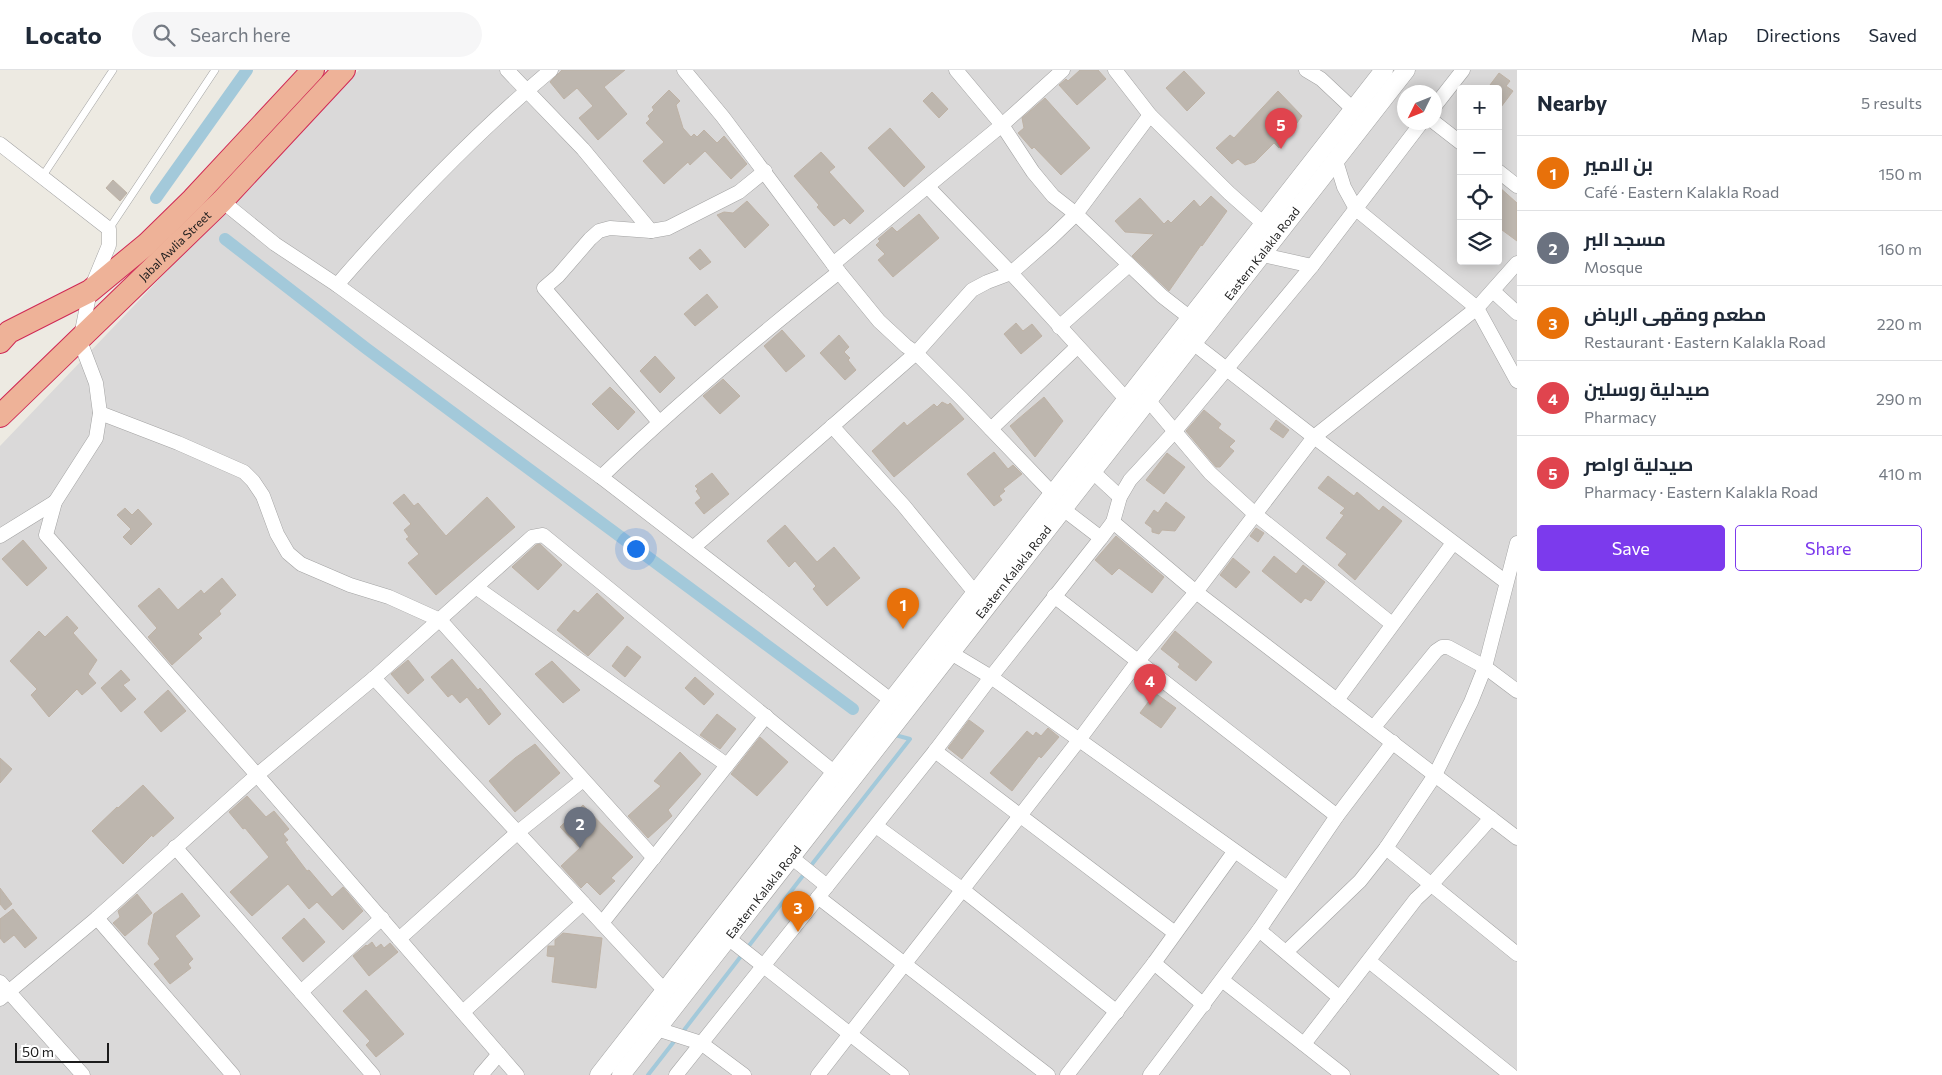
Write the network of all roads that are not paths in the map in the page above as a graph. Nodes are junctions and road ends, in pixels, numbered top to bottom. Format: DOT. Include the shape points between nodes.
graph roads {
  1 [pos="113,70"];
  2 [pos="215,70"];
  3 [pos="313,70"];
  4 [pos="344,70"];
  5 [pos="507,70"];
  6 [pos="550,70"];
  7 [pos="684,70"];
  8 [pos="956,70"];
  9 [pos="1063,70"];
  10 [pos="1115,70"];
  11 [pos="1306,70"];
  12 [pos="1384,70"];
  13 [pos="1406,70"];
  14 [pos="1463,70"];
  15 [pos="527,89"];
  16 [pos="1442,97"];
  17 [pos="1353,109"];
  18 [pos="1150,115"];
  19 [pos="1002,126"];
  20 [pos="1442,128"];
  21 [pos="1416,130"];
  22 [pos="1457,140"];
  23 [pos="0,144"];
  24 [pos="1336,161"];
  25 [pos="765,171"];
  26 [pos="1502,174"];
  27 [pos="42,177"];
  28 [pos="1517,186"];
  29 [pos="928,187"];
  30 [pos="222,202"];
  31 [pos="1356,209"];
  32 [pos="1076,214"];
  33 [pos="1264,224"];
  34 [pos="109,229"];
  35 [pos="651,231"];
  36 [pos="1263,255"];
  37 [pos="1517,263"];
  38 [pos="1129,265"];
  39 [pos="1312,266"];
  40 [pos="836,268"];
  41 [pos="1011,273"];
  42 [pos="336,285"];
  43 [pos="90,291"];
  44 [pos="1493,291"];
  45 [pos="1477,308"];
  46 [pos="1517,313"];
  47 [pos="1190,318"];
  48 [pos="1059,327"];
  49 [pos="1205,329"];
  50 [pos="80,341"];
  51 [pos="0,342"];
  52 [pos="1193,344"];
  53 [pos="1077,347"];
  54 [pos="916,353"];
  55 [pos="1227,369"];
  56 [pos="1517,381"];
  57 [pos="1127,400"];
  58 [pos="1149,400"];
  59 [pos="100,413"];
  60 [pos="0,416"];
  61 [pos="659,422"];
  62 [pos="832,426"];
  63 [pos="991,429"];
  64 [pos="1175,431"];
  65 [pos="1314,437"];
  66 [pos="1093,472"];
  67 [pos="601,477"];
  68 [pos="1053,494"];
  69 [pos="1120,497"];
  70 [pos="55,502"];
  71 [pos="1063,509"];
  72 [pos="1255,514"];
  73 [pos="1114,522"];
  74 [pos="0,536"];
  75 [pos="1101,538"];
  76 [pos="1453,543"];
  77 [pos="1517,543"];
  78 [pos="694,547"];
  79 [pos="1506,582"];
  80 [pos="477,588"];
  81 [pos="1196,592"];
  82 [pos="976,594"];
  83 [pos="1054,596"];
  84 [pos="440,620"];
  85 [pos="1392,624"];
  86 [pos="951,653"];
  87 [pos="1138,661"];
  88 [pos="1485,667"];
  89 [pos="991,677"];
  90 [pos="374,678"];
  91 [pos="1517,691"];
  92 [pos="1337,700"];
  93 [pos="892,701"];
  94 [pos="766,716"];
  95 [pos="1374,727"];
  96 [pos="1079,740"];
  97 [pos="1394,742"];
  98 [pos="935,751"];
  99 [pos="727,766"];
  100 [pos="836,773"];
  101 [pos="257,774"];
  102 [pos="1434,775"];
  103 [pos="583,780"];
  104 [pos="1020,815"];
  105 [pos="1337,816"];
  106 [pos="1491,818"];
  107 [pos="876,826"];
  108 [pos="518,832"];
  109 [pos="1517,838"];
  110 [pos="175,847"];
  111 [pos="1386,848"];
  112 [pos="1234,852"];
  113 [pos="791,857"];
  114 [pos="654,858"];
  115 [pos="1432,884"];
  116 [pos="827,886"];
  117 [pos="1287,888"];
  118 [pos="963,890"];
  119 [pos="818,897"];
  120 [pos="583,903"];
  121 [pos="97,918"];
  122 [pos="382,918"];
  123 [pos="602,923"];
  124 [pos="1259,930"];
  125 [pos="1175,934"];
  126 [pos="728,938"];
  127 [pos="400,939"];
  128 [pos="1286,952"];
  129 [pos="1517,954"];
  130 [pos="1370,961"];
  131 [pos="1154,963"];
  132 [pos="904,964"];
  133 [pos="764,965"];
  134 [pos="1222,980"];
  135 [pos="3,991"];
  136 [pos="301,992"];
  137 [pos="665,992"];
  138 [pos="1340,998"];
  139 [pos="1204,1005"];
  140 [pos="463,1012"];
  141 [pos="1116,1012"];
  142 [pos="657,1029"];
  143 [pos="850,1034"];
  144 [pos="701,1043"];
  145 [pos="1304,1044"];
  146 [pos="499,1054"];
  147 [pos="1336,1073"];
  148 [pos="83,1075"];
  149 [pos="233,1075"];
  150 [pos="373,1075"];
  151 [pos="482,1075"];
  152 [pos="517,1075"];
  153 [pos="600,1075"];
  154 [pos="621,1075"];
  155 [pos="676,1075"];
  156 [pos="744,1075"];
  157 [pos="818,1075"];
  158 [pos="902,1075"];
  159 [pos="1048,1075"];
  160 [pos="1067,1075"];
  161 [pos="1150,1075"];
  162 [pos="1511,1075"];
  1 -- 27 [label="lane"];
  2 -- 34 [label="lane"];
  3 -- 43 [label="highway, Jabal Awlia Street" via="169,224"];
  4 -- 30 [label="highway, Jabal Awlia Street"];
  5 -- 15 [label="street"];
  6 -- 15 [label="street"];
  7 -- 25 [label="street"];
  8 -- 19 [label="street"];
  9 -- 19 [label="street"];
  10 -- 18 [label="street"];
  11 -- 17 [label="street" via="1321,79"];
  12 -- 17 [label="street, Eastern Kalakla Road"];
  13 -- 24 [label="street, Eastern Kalakla Road"];
  14 -- 16 [label="street"];
  15 -- 35 [label="street" via="583,149"];
  15 -- 42 [label="street" via="422,190"];
  17 -- 33 [label="street, Eastern Kalakla Road"];
  18 -- 32 [label="street"];
  18 -- 33 [label="street"];
  19 -- 29 [label="street"];
  19 -- 32 [label="street" via="1053,196"];
  20 -- 22 [label="street"];
  21 -- 31 [label="street"];
  23 -- 27 [label="street"];
  24 -- 31 [label="street" via="1344,187"];
  24 -- 36 [label="street, Eastern Kalakla Road"];
  25 -- 35 [label="street" via="739,192 668,228"];
  25 -- 40 [label="street"];
  26 -- 28 [label="street"];
  27 -- 34 [label="street"];
  29 -- 40 [label="street"];
  29 -- 41 [label="street"];
  30 -- 42 [label="street" via="275,244"];
  30 -- 50 [label="highway, Jabal Awlia Street"];
  31 -- 39 [label="street"];
  31 -- 45 [label="street"];
  32 -- 38 [label="street"];
  32 -- 41 [label="street"];
  33 -- 47 [label="street, Eastern Kalakla Road"];
  34 -- 43 [label="street" via="108,249"];
  35 -- 61 [label="street" via="610,228 599,231 544,288"];
  36 -- 39 [label="street"];
  36 -- 49 [label="street, Eastern Kalakla Road"];
  37 -- 44 [label="street"];
  38 -- 47 [label="street"];
  38 -- 48 [label="street"];
  39 -- 55 [label="street"];
  40 -- 54 [label="street" via="880,321"];
  40 -- 61 [label="street"];
  41 -- 48 [label="street"];
  41 -- 54 [label="street" via="972,290"];
  42 -- 67 [label="street"];
  43 -- 50 [label="street"];
  43 -- 51 [label="highway, Jabal Awlia Street" via="9,332"];
  44 -- 45 [label="street"];
  44 -- 46 [label="street"];
  45 -- 56 [label="street"];
  45 -- 65 [label="street"];
  47 -- 49 [label="street"];
  47 -- 57 [label="street, Eastern Kalakla Road"];
  48 -- 53 [label="street"];
  49 -- 52 [label="street, Eastern Kalakla Road"];
  50 -- 59 [label="street" via="96,383"];
  50 -- 60 [label="highway, Jabal Awlia Street"];
  52 -- 55 [label="street"];
  52 -- 58 [label="street, Eastern Kalakla Road"];
  53 -- 57 [label="street"];
  53 -- 63 [label="street"];
  54 -- 62 [label="street"];
  54 -- 63 [label="street"];
  55 -- 64 [label="street"];
  55 -- 65 [label="street"];
  57 -- 68 [label="street, Eastern Kalakla Road"];
  58 -- 64 [label="street"];
  58 -- 66 [label="street, Eastern Kalakla Road"];
  59 -- 70 [label="street" via="96,438"];
  59 -- 84 [label="street" via="178,442 244,472 263,496 288,553 301,564"];
  61 -- 67 [label="street"];
  62 -- 78 [label="street"];
  62 -- 82 [label="street" via="904,506"];
  63 -- 68 [label="street"];
  64 -- 69 [label="street" via="1130,480"];
  64 -- 72 [label="street" via="1210,473"];
  65 -- 72 [label="street"];
  65 -- 76 [label="street"];
  66 -- 69 [label="street"];
  66 -- 71 [label="street, Eastern Kalakla Road"];
  67 -- 78 [label="street"];
  68 -- 82 [label="street, Eastern Kalakla Road"];
  69 -- 73 [label="street"];
  70 -- 74 [label="street"];
  70 -- 101 [label="street" via="46,535"];
  71 -- 75 [label="street"];
  71 -- 86 [label="street, Eastern Kalakla Road"];
  72 -- 81 [label="street"];
  72 -- 85 [label="street"];
  73 -- 75 [label="street"];
  73 -- 81 [label="street"];
  75 -- 83 [label="street"];
  76 -- 79 [label="street"];
  76 -- 85 [label="street"];
  77 -- 79 [label="street"];
  78 -- 93 [label="street"];
  79 -- 88 [label="street"];
  80 -- 84 [label="street"];
  80 -- 94 [label="street" via="532,537 542,535"];
  80 -- 99 [label="street"];
  81 -- 87 [label="street"];
  81 -- 92 [label="street"];
  82 -- 93 [label="street, Eastern Kalakla Road"];
  83 -- 87 [label="street"];
  83 -- 89 [label="street"];
  84 -- 90 [label="street"];
  84 -- 103 [label="street"];
  85 -- 92 [label="street"];
  86 -- 89 [label="street"];
  86 -- 113 [label="street, Eastern Kalakla Road"];
  87 -- 96 [label="street"];
  87 -- 105 [label="street"];
  88 -- 91 [label="street"];
  88 -- 95 [label="street" via="1448,647 1436,650"];
  88 -- 102 [label="street"];
  89 -- 96 [label="street"];
  89 -- 98 [label="street"];
  90 -- 101 [label="street"];
  90 -- 108 [label="street"];
  92 -- 95 [label="street"];
  93 -- 100 [label="street, Eastern Kalakla Road"];
  94 -- 99 [label="street"];
  94 -- 100 [label="street"];
  95 -- 97 [label="street"];
  96 -- 104 [label="street"];
  96 -- 112 [label="street"];
  97 -- 102 [label="street"];
  97 -- 105 [label="street"];
  98 -- 104 [label="street"];
  98 -- 107 [label="street"];
  99 -- 114 [label="street"];
  100 -- 137 [label="street, Eastern Kalakla Road"];
  101 -- 110 [label="street"];
  101 -- 122 [label="street"];
  102 -- 106 [label="street"];
  102 -- 111 [label="street"];
  103 -- 108 [label="street"];
  103 -- 114 [label="street"];
  104 -- 118 [label="street"];
  104 -- 125 [label="street"];
  105 -- 117 [label="street"];
  106 -- 109 [label="street"];
  106 -- 115 [label="street"];
  107 -- 116 [label="street"];
  107 -- 118 [label="street"];
  108 -- 120 [label="street"];
  108 -- 127 [label="street"];
  110 -- 121 [label="street"];
  110 -- 136 [label="street"];
  111 -- 115 [label="street"];
  111 -- 128 [label="street" via="1360,881"];
  112 -- 117 [label="street"];
  112 -- 125 [label="street"];
  113 -- 116 [label="street"];
  113 -- 126 [label="street, Eastern Kalakla Road"];
  114 -- 123 [label="street"];
  115 -- 129 [label="street"];
  115 -- 130 [label="street" via="1416,899"];
  116 -- 119 [label="street"];
  117 -- 124 [label="street"];
  118 -- 132 [label="street"];
  118 -- 141 [label="street"];
  119 -- 132 [label="street"];
  119 -- 133 [label="street"];
  120 -- 123 [label="street"];
  120 -- 140 [label="street"];
  121 -- 135 [label="street"];
  121 -- 149 [label="street"];
  122 -- 127 [label="street"];
  122 -- 136 [label="street"];
  123 -- 137 [label="street"];
  124 -- 128 [label="street"];
  124 -- 134 [label="street"];
  125 -- 131 [label="street"];
  126 -- 133 [label="street"];
  126 -- 142 [label="street, Eastern Kalakla Road"];
  127 -- 140 [label="street"];
  128 -- 138 [label="street"];
  130 -- 138 [label="street"];
  130 -- 162 [label="street"];
  131 -- 139 [label="street"];
  131 -- 141 [label="street"];
  132 -- 143 [label="street"];
  132 -- 159 [label="street"];
  133 -- 143 [label="street"];
  133 -- 144 [label="street"];
  134 -- 139 [label="street"];
  134 -- 145 [label="street"];
  135 -- 148 [label="street"];
  136 -- 150 [label="street"];
  137 -- 153 [label="street, Eastern Kalakla Road"];
  138 -- 145 [label="street"];
  139 -- 161 [label="street"];
  140 -- 146 [label="street"];
  141 -- 160 [label="street"];
  142 -- 144 [label="street"];
  142 -- 154 [label="street, Eastern Kalakla Road"];
  143 -- 157 [label="street"];
  143 -- 158 [label="street"];
  144 -- 155 [label="street"];
  144 -- 156 [label="street"];
  145 -- 147 [label="street"];
  146 -- 151 [label="street"];
  146 -- 152 [label="street"];
}
